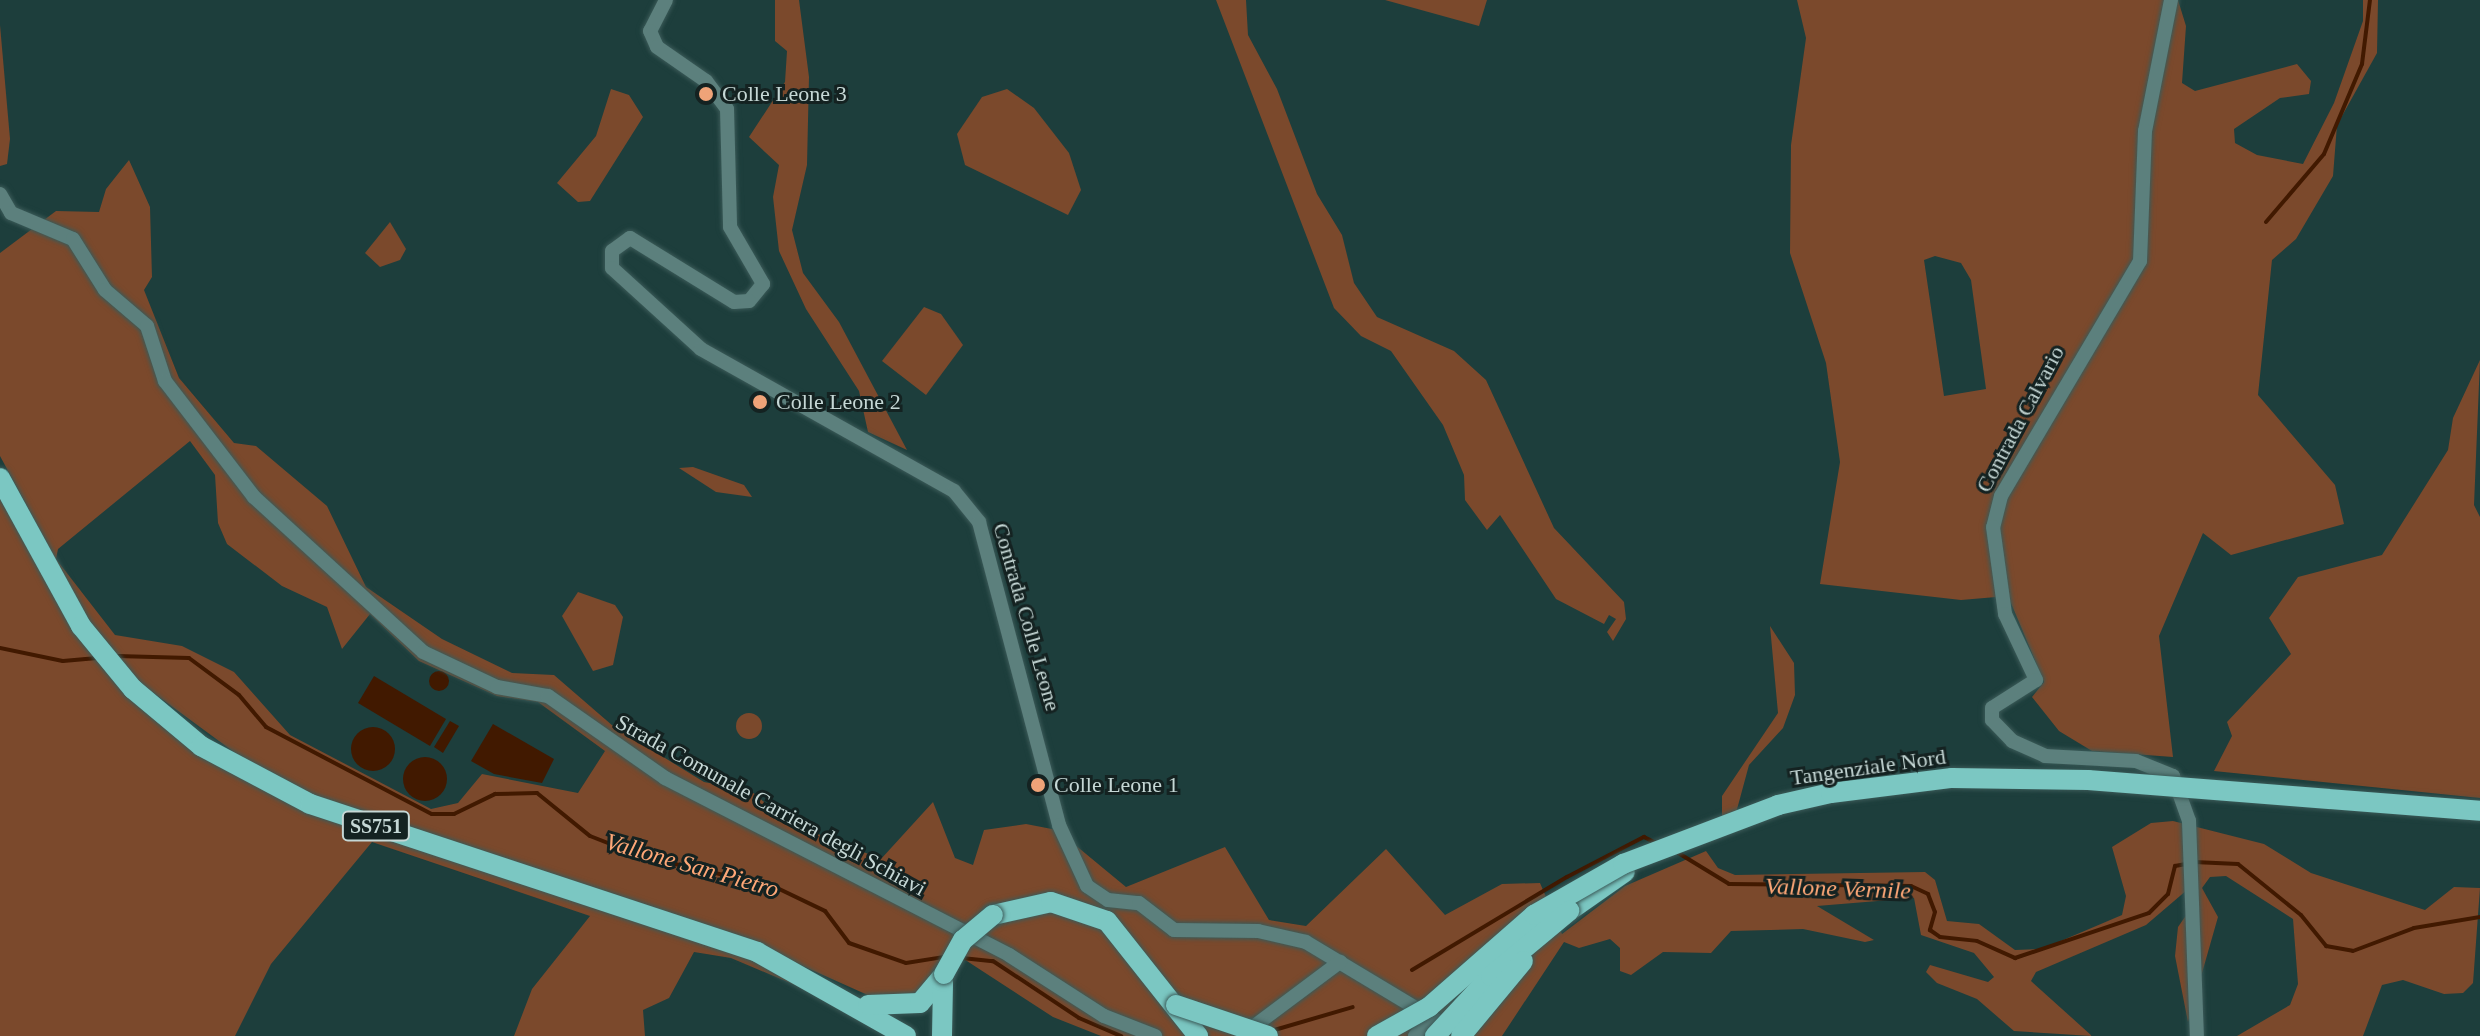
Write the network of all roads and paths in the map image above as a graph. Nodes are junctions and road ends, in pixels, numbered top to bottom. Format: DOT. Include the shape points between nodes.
graph roads {
  1 [pos="666,0"];
  2 [pos="2171,0"];
  3 [pos="0,194"];
  4 [pos="0,478"];
  5 [pos="2480,811"];
  6 [pos="1652,856"];
  7 [pos="1569,911"];
  8 [pos="1340,962"];
  9 [pos="944,974"];
  10 [pos="857,1002"];
  11 [pos="1176,1005"];
  12 [pos="1434,1026"];
  13 [pos="906,1036"];
  14 [pos="942,1036"];
  15 [pos="1155,1036"];
  16 [pos="1198,1036"];
  17 [pos="1239,1036"];
  18 [pos="1268,1036"];
  19 [pos="1377,1036"];
  20 [pos="1415,1036"];
  21 [pos="1461,1036"];
  22 [pos="2197,1036"];
  1 -- 8 [label="street, Contrada Colle Leone" via="650,31 657,47 706,81 727,109 730,227 763,284 749,301 734,302 630,238 612,251 612,268 701,349 954,491 979,522 1059,825 1087,886 1108,900 1139,903 1174,930 1281,934"];
  2 -- 22 [label="street, Contrada Calvario" via="2145,131 2140,261 2126,293 2083,347 2001,496 1993,527 2005,614 2036,680 1992,708 1992,720 2012,741 2045,756 2136,761 2173,776 2189,821 2185,856"];
  3 -- 15 [label="street, Strada Comunale Carriera degli Schiavi" via="11,213 73,239 105,290 147,326 165,381 254,497 423,652 497,687 548,696 665,778 1009,955 1104,1016"];
  4 -- 10 [label="main road, SS751" via="81,626 133,689 201,746 310,804 733,945"];
  5 -- 6 [label="main road, Tangenziale Nord, bridge" via="2088,780 1952,778 1778,805"];
  6 -- 7 [label="main road, Tangenziale Nord, bridge"];
  6 -- 19 [label="main road, bridge" via="1556,900 1429,1007"];
  7 -- 12 [label="main road, Tangenziale Nord, bridge"];
  7 -- 21 [label="main road, bridge"];
  8 -- 12 [label="street, Contrada Colle Leone"];
  8 -- 17 [label="street"];
  9 -- 10 [label="main road" via="934,994 904,1009"];
  9 -- 11 [label="main road, bridge" via="963,940 993,915 1031,903 1071,905 1107,921"];
  9 -- 14 [label="main road"];
  10 -- 13 [label="main road"];
  11 -- 16 [label="main road"];
  11 -- 18 [label="main road, bridge"];
  12 -- 20 [label="street"];
  12 -- 21 [label="street, Contrada Colle Leone"];
}
